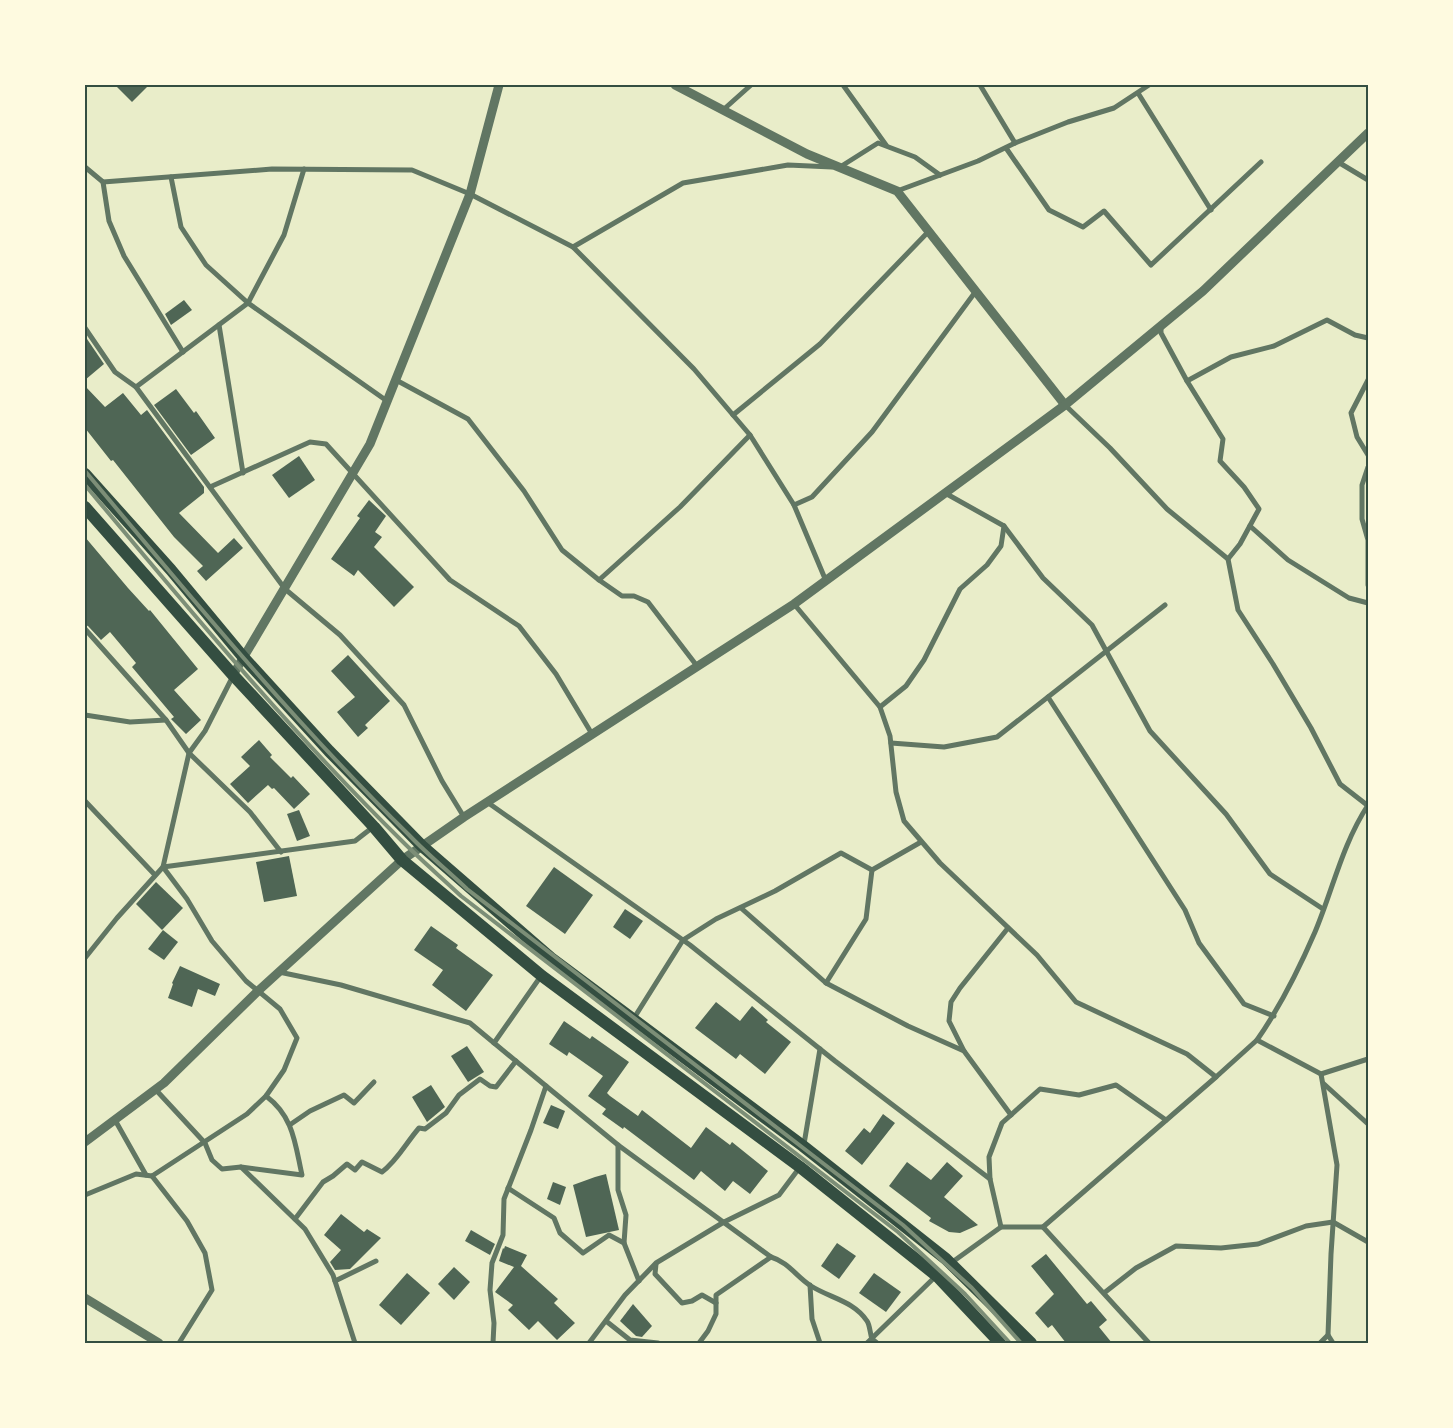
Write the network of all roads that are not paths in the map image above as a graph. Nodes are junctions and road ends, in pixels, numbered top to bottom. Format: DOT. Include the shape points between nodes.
graph roads {
  1 [pos="500,85"];
  2 [pos="675,85"];
  3 [pos="751,85"];
  4 [pos="843,85"];
  5 [pos="980,85"];
  6 [pos="1149,85"];
  7 [pos="1138,93"];
  8 [pos="723,110"];
  9 [pos="1368,133"];
  10 [pos="1016,143"];
  11 [pos="887,146"];
  12 [pos="1006,148"];
  13 [pos="1261,162"];
  14 [pos="1338,162"];
  15 [pos="85,167"];
  16 [pos="841,168"];
  17 [pos="304,169"];
  18 [pos="940,175"];
  19 [pos="171,177"];
  20 [pos="1368,180"];
  21 [pos="103,182"];
  22 [pos="897,191"];
  23 [pos="470,194"];
  24 [pos="1211,210"];
  25 [pos="929,231"];
  26 [pos="573,247"];
  27 [pos="976,291"];
  28 [pos="248,303"];
  29 [pos="219,325"];
  30 [pos="1161,326"];
  31 [pos="85,328"];
  32 [pos="1368,338"];
  33 [pos="183,352"];
  34 [pos="396,380"];
  35 [pos="1368,380"];
  36 [pos="1187,381"];
  37 [pos="136,387"];
  38 [pos="387,402"];
  39 [pos="1065,405"];
  40 [pos="733,415"];
  41 [pos="750,435"];
  42 [pos="1368,455"];
  43 [pos="1368,467"];
  44 [pos="353,472"];
  45 [pos="243,473"];
  46 [pos="85,474"];
  47 [pos="210,487"];
  48 [pos="945,493"];
  49 [pos="794,505"];
  50 [pos="85,507"];
  51 [pos="1004,526"];
  52 [pos="1250,526"];
  53 [pos="1228,559"];
  54 [pos="599,580"];
  55 [pos="826,580"];
  56 [pos="1368,585"];
  57 [pos="285,588"];
  58 [pos="1368,603"];
  59 [pos="794,604"];
  60 [pos="1164,604"];
  61 [pos="85,629"];
  62 [pos="1106,651"];
  63 [pos="244,658"];
  64 [pos="697,666"];
  65 [pos="233,675"];
  66 [pos="1048,697"];
  67 [pos="880,708"];
  68 [pos="85,715"];
  69 [pos="166,720"];
  70 [pos="592,734"];
  71 [pos="891,743"];
  72 [pos="189,753"];
  73 [pos="85,801"];
  74 [pos="487,802"];
  75 [pos="1368,805"];
  76 [pos="464,817"];
  77 [pos="374,827"];
  78 [pos="921,842"];
  79 [pos="422,846"];
  80 [pos="281,852"];
  81 [pos="402,860"];
  82 [pos="163,867"];
  83 [pos="872,870"];
  84 [pos="155,875"];
  85 [pos="741,908"];
  86 [pos="1323,909"];
  87 [pos="1008,928"];
  88 [pos="683,940"];
  89 [pos="85,958"];
  90 [pos="279,972"];
  91 [pos="542,976"];
  92 [pos="826,983"];
  93 [pos="258,991"];
  94 [pos="1274,1016"];
  95 [pos="634,1019"];
  96 [pos="1257,1040"];
  97 [pos="494,1043"];
  98 [pos="820,1049"];
  99 [pos="964,1052"];
  100 [pos="1368,1059"];
  101 [pos="516,1061"];
  102 [pos="1322,1074"];
  103 [pos="1216,1077"];
  104 [pos="374,1082"];
  105 [pos="1324,1083"];
  106 [pos="546,1086"];
  107 [pos="156,1090"];
  108 [pos="266,1096"];
  109 [pos="1011,1115"];
  110 [pos="115,1120"];
  111 [pos="1166,1120"];
  112 [pos="291,1124"];
  113 [pos="1368,1124"];
  114 [pos="85,1142"];
  115 [pos="205,1143"];
  116 [pos="618,1144"];
  117 [pos="803,1146"];
  118 [pos="241,1167"];
  119 [pos="800,1167"];
  120 [pos="146,1175"];
  121 [pos="152,1176"];
  122 [pos="990,1179"];
  123 [pos="508,1188"];
  124 [pos="85,1195"];
  125 [pos="295,1219"];
  126 [pos="724,1222"];
  127 [pos="1333,1222"];
  128 [pos="1001,1227"];
  129 [pos="1043,1227"];
  130 [pos="1368,1242"];
  131 [pos="624,1244"];
  132 [pos="771,1257"];
  133 [pos="376,1261"];
  134 [pos="656,1263"];
  135 [pos="950,1263"];
  136 [pos="936,1276"];
  137 [pos="335,1281"];
  138 [pos="639,1281"];
  139 [pos="810,1285"];
  140 [pos="1104,1293"];
  141 [pos="85,1298"];
  142 [pos="716,1303"];
  143 [pos="606,1321"];
  144 [pos="1328,1335"];
  145 [pos="869,1341"];
  146 [pos="159,1343"];
  147 [pos="179,1343"];
  148 [pos="355,1343"];
  149 [pos="493,1343"];
  150 [pos="589,1343"];
  151 [pos="658,1343"];
  152 [pos="699,1343"];
  153 [pos="820,1343"];
  154 [pos="877,1343"];
  155 [pos="1000,1343"];
  156 [pos="1032,1343"];
  157 [pos="1150,1343"];
  158 [pos="1320,1343"];
  159 [pos="1333,1343"];
  1 -- 23 [label="street"];
  2 -- 8 [label="street"];
  3 -- 8 [label="street"];
  4 -- 11 [label="street"];
  5 -- 10 [label="street"];
  6 -- 7 [label="street"];
  7 -- 10 [label="street" via="1114,108"];
  7 -- 24 [label="street"];
  8 -- 16 [label="street"];
  9 -- 14 [label="street"];
  10 -- 12 [label="street"];
  11 -- 16 [label="street" via="878,143"];
  11 -- 18 [label="street" via="915,157"];
  12 -- 18 [label="street"];
  12 -- 24 [label="street" via="1049,210 1082,227 1104,211 1151,265"];
  13 -- 24 [label="street"];
  14 -- 20 [label="street"];
  14 -- 30 [label="street" via="1203,291"];
  15 -- 21 [label="street"];
  16 -- 22 [label="street"];
  16 -- 26 [label="street" via="788,165 684,183"];
  17 -- 19 [label="street"];
  17 -- 23 [label="street" via="412,170"];
  17 -- 28 [label="street" via="284,235"];
  18 -- 22 [label="street"];
  19 -- 21 [label="street"];
  19 -- 28 [label="street" via="181,227 206,265"];
  21 -- 33 [label="street" via="109,221 124,256"];
  22 -- 25 [label="street"];
  23 -- 26 [label="street"];
  23 -- 34 [label="street"];
  25 -- 27 [label="street"];
  25 -- 40 [label="street" via="820,344"];
  26 -- 40 [label="street" via="694,369"];
  27 -- 39 [label="street"];
  27 -- 49 [label="street" via="872,432 812,497"];
  28 -- 29 [label="street"];
  28 -- 38 [label="street"];
  29 -- 33 [label="street"];
  29 -- 45 [label="street"];
  30 -- 36 [label="street" via="1161,333"];
  30 -- 39 [label="street"];
  31 -- 37 [label="street" via="115,372"];
  32 -- 36 [label="street" via="1327,320 1274,346 1231,356"];
  33 -- 37 [label="street"];
  34 -- 38 [label="street"];
  34 -- 54 [label="street" via="468,419 524,491 562,550"];
  35 -- 42 [label="street" via="1351,413 1358,437"];
  36 -- 52 [label="street" via="1223,439 1220,461 1259,509"];
  37 -- 47 [label="street"];
  38 -- 44 [label="street" via="370,444"];
  39 -- 48 [label="street"];
  39 -- 53 [label="street" via="1167,510"];
  40 -- 41 [label="street"];
  41 -- 49 [label="street"];
  41 -- 54 [label="street" via="680,507"];
  43 -- 56 [label="street" via="1362,485 1362,519 1368,540"];
  44 -- 45 [label="street" via="326,444 310,442"];
  44 -- 57 [label="street"];
  44 -- 70 [label="street" via="450,580 518,626 556,674"];
  45 -- 47 [label="street"];
  46 -- 63 [label="main road"];
  47 -- 57 [label="street"];
  48 -- 51 [label="street"];
  48 -- 55 [label="street"];
  49 -- 55 [label="street"];
  50 -- 65 [label="main road"];
  51 -- 62 [label="street" via="1043,578 1092,625"];
  51 -- 67 [label="street" via="1001,546 987,565 960,589 924,660 906,686"];
  52 -- 53 [label="street"];
  52 -- 58 [label="street" via="1288,560 1350,598"];
  53 -- 75 [label="street" via="1238,610 1311,728 1340,784"];
  54 -- 64 [label="street" via="622,596 634,596 648,602"];
  55 -- 59 [label="street"];
  57 -- 63 [label="street"];
  57 -- 76 [label="street" via="340,635 404,705"];
  59 -- 64 [label="street"];
  59 -- 67 [label="street"];
  60 -- 62 [label="street"];
  61 -- 69 [label="street"];
  62 -- 66 [label="street"];
  62 -- 86 [label="street" via="1150,731 1226,814 1270,874"];
  63 -- 65 [label="street"];
  63 -- 79 [label="main road"];
  64 -- 70 [label="street"];
  65 -- 72 [label="street" via="205,731"];
  65 -- 77 [label="main road"];
  66 -- 71 [label="street" via="997,737 944,747"];
  66 -- 94 [label="street" via="1185,910 1199,943 1244,1004"];
  67 -- 71 [label="street"];
  68 -- 69 [label="street" via="130,722"];
  69 -- 72 [label="street"];
  70 -- 74 [label="street"];
  71 -- 78 [label="street" via="896,792 904,822"];
  72 -- 80 [label="street" via="250,812"];
  72 -- 82 [label="street"];
  73 -- 84 [label="street"];
  74 -- 76 [label="street"];
  74 -- 88 [label="street"];
  75 -- 86 [label="street" via="1340,859"];
  76 -- 79 [label="street"];
  77 -- 80 [label="street" via="355,841"];
  77 -- 81 [label="main road"];
  78 -- 83 [label="street"];
  78 -- 87 [label="street"];
  79 -- 81 [label="street"];
  79 -- 95 [label="main road" via="552,958"];
  80 -- 82 [label="street"];
  81 -- 90 [label="street"];
  81 -- 91 [label="main road"];
  82 -- 84 [label="street"];
  82 -- 93 [label="street" via="212,941"];
  83 -- 85 [label="street" via="841,853"];
  83 -- 92 [label="street" via="866,919"];
  84 -- 89 [label="street"];
  85 -- 88 [label="street"];
  85 -- 92 [label="street"];
  86 -- 94 [label="street"];
  87 -- 99 [label="street" via="951,1002 948,1021"];
  87 -- 103 [label="street" via="1076,1002 1188,1054"];
  88 -- 95 [label="street"];
  88 -- 98 [label="street"];
  90 -- 93 [label="street"];
  90 -- 97 [label="street" via="470,1023"];
  91 -- 97 [label="street"];
  91 -- 119 [label="main road"];
  92 -- 99 [label="street"];
  93 -- 107 [label="street"];
  93 -- 108 [label="street" via="280,1009 297,1038 284,1070"];
  94 -- 96 [label="street"];
  95 -- 117 [label="main road"];
  96 -- 102 [label="street"];
  96 -- 103 [label="street"];
  97 -- 101 [label="street"];
  98 -- 117 [label="street"];
  98 -- 122 [label="street"];
  99 -- 109 [label="street"];
  100 -- 102 [label="street"];
  101 -- 106 [label="street"];
  101 -- 125 [label="street" via="496,1087 480,1080 459,1095 446,1113 425,1129 419,1128 392,1164 382,1172 362,1162 355,1170 347,1164 323,1182"];
  102 -- 105 [label="street"];
  103 -- 111 [label="street"];
  104 -- 112 [label="street" via="354,1103 344,1095"];
  105 -- 113 [label="street"];
  105 -- 127 [label="street" via="1337,1165"];
  106 -- 116 [label="street"];
  106 -- 123 [label="street"];
  107 -- 110 [label="street"];
  107 -- 115 [label="street"];
  108 -- 112 [label="street"];
  108 -- 115 [label="street" via="247,1114"];
  109 -- 111 [label="street" via="1040,1089 1079,1095 1116,1085"];
  109 -- 122 [label="street" via="1002,1123 989,1157"];
  110 -- 114 [label="street"];
  110 -- 120 [label="street"];
  111 -- 129 [label="street"];
  112 -- 118 [label="street" via="302,1175"];
  115 -- 118 [label="street" via="212,1160 222,1170"];
  115 -- 121 [label="street"];
  116 -- 126 [label="street"];
  116 -- 131 [label="street" via="618,1190 626,1215"];
  117 -- 135 [label="main road"];
  118 -- 125 [label="street"];
  119 -- 126 [label="street" via="779,1194"];
  119 -- 136 [label="main road"];
  120 -- 121 [label="street"];
  120 -- 124 [label="street" via="136,1174"];
  121 -- 147 [label="street" via="187,1221 205,1253 212,1290"];
  122 -- 128 [label="street"];
  123 -- 131 [label="street" via="554,1218 560,1233 583,1253 609,1235"];
  123 -- 149 [label="street" via="504,1198 503,1235 492,1263"];
  125 -- 137 [label="street" via="305,1229"];
  126 -- 132 [label="street"];
  126 -- 134 [label="street"];
  127 -- 130 [label="street"];
  127 -- 140 [label="street" via="1306,1226 1258,1244 1221,1248 1176,1246 1136,1268"];
  127 -- 144 [label="street"];
  128 -- 129 [label="street"];
  128 -- 135 [label="street"];
  129 -- 140 [label="street"];
  131 -- 138 [label="street"];
  132 -- 139 [label="street" via="780,1259"];
  132 -- 142 [label="street" via="716,1295"];
  133 -- 137 [label="street"];
  134 -- 138 [label="street"];
  134 -- 142 [label="street" via="655,1274 682,1303 702,1295"];
  135 -- 136 [label="main road"];
  135 -- 156 [label="main road"];
  136 -- 145 [label="street"];
  136 -- 155 [label="main road"];
  137 -- 148 [label="street"];
  138 -- 143 [label="street"];
  139 -- 145 [label="street" via="848,1303 867,1321"];
  139 -- 153 [label="street" via="812,1319"];
  140 -- 157 [label="street"];
  141 -- 146 [label="street"];
  142 -- 152 [label="street" via="716,1314"];
  143 -- 150 [label="street"];
  143 -- 151 [label="street" via="630,1340"];
  144 -- 158 [label="street"];
  144 -- 159 [label="street"];
  145 -- 154 [label="street"];
}
